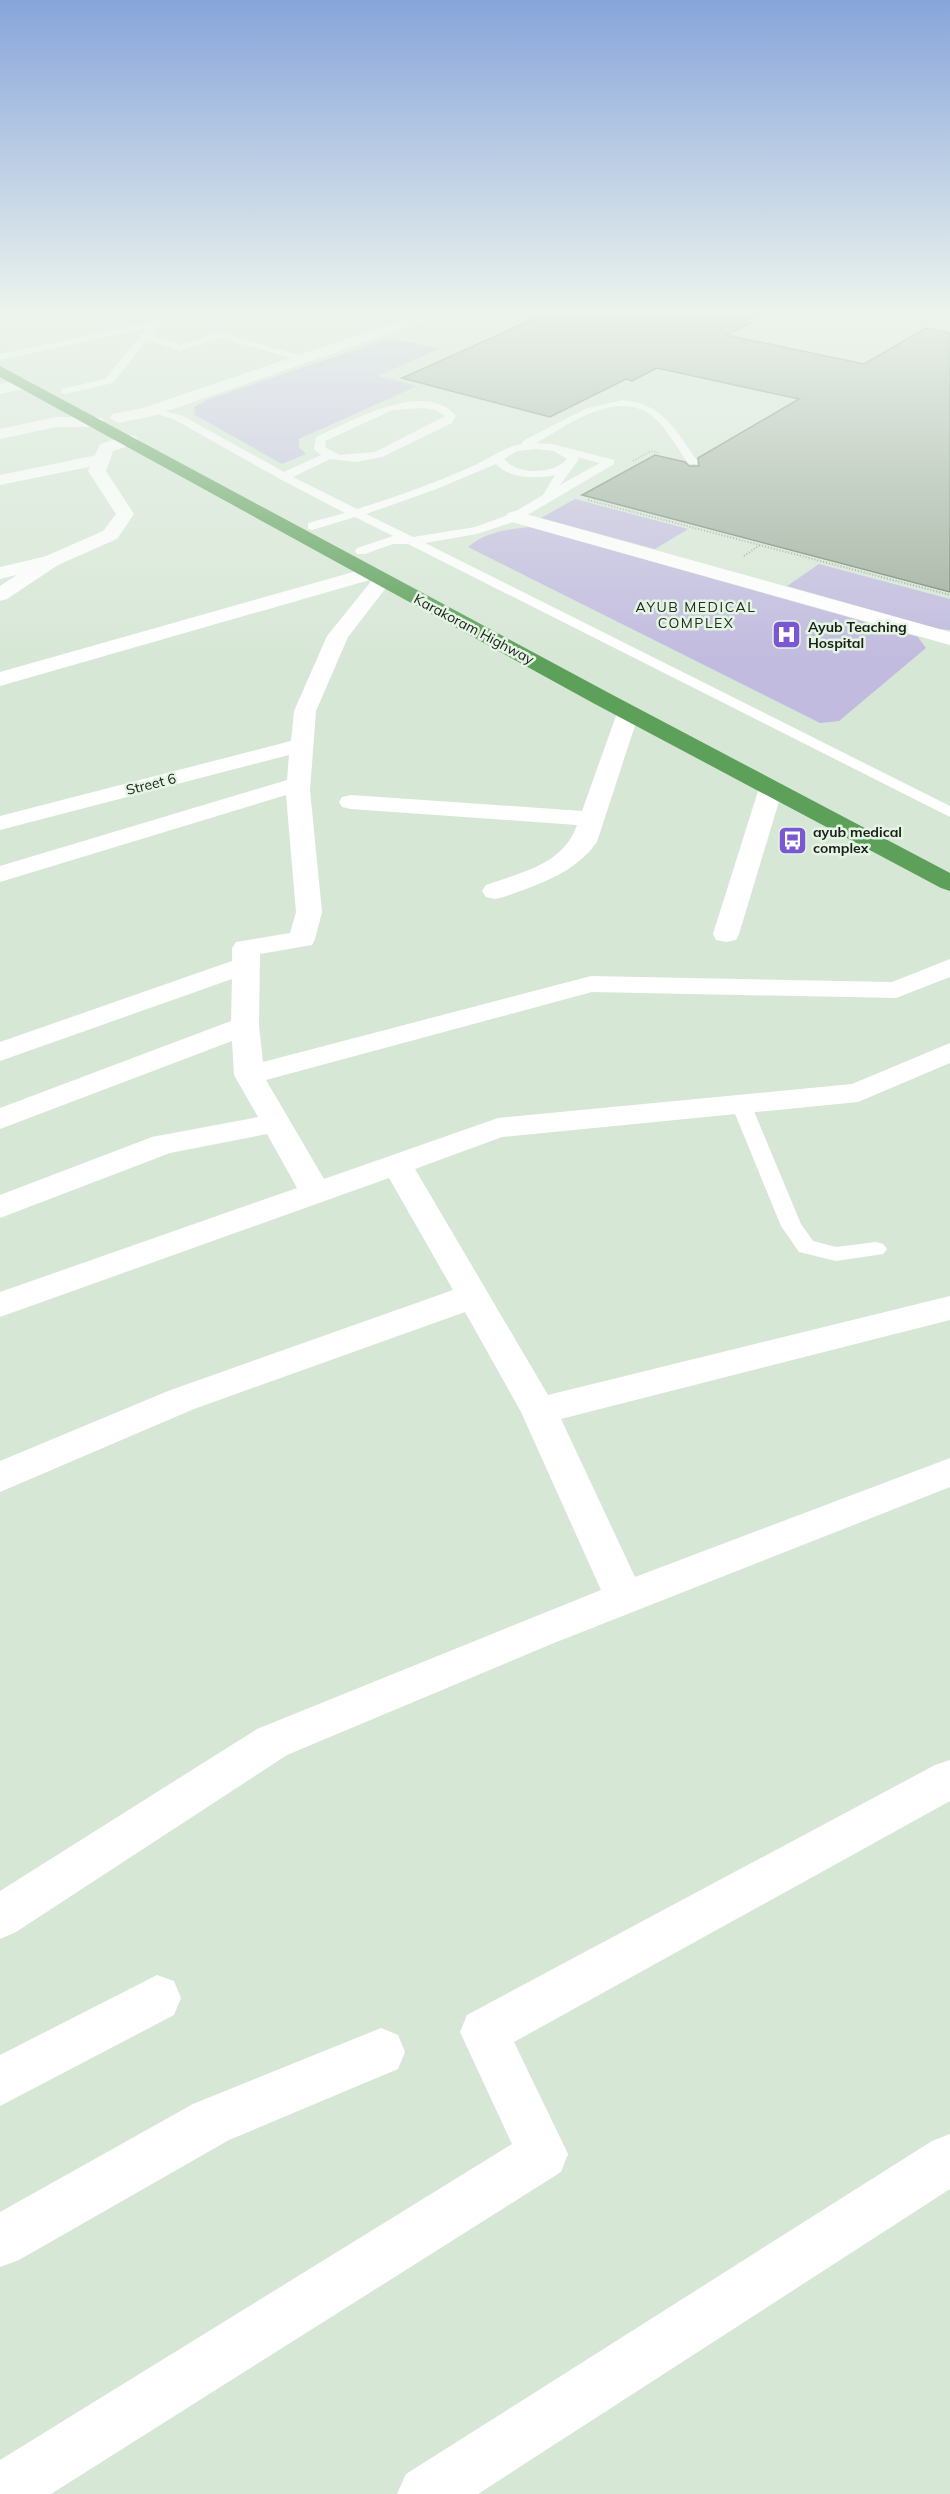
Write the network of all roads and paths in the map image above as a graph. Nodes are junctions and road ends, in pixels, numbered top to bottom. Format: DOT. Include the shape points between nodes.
graph roads {
  1 [pos="26,428"];
  2 [pos="108,428"];
  3 [pos="137,428"];
  4 [pos="197,428"];
  5 [pos="345,428"];
  6 [pos="433,428"];
  7 [pos="556,428"];
  8 [pos="667,428"];
  9 [pos="0,434"];
  10 [pos="129,440"];
  11 [pos="527,443"];
  12 [pos="562,450"];
  13 [pos="329,455"];
  14 [pos="102,459"];
  15 [pos="498,459"];
  16 [pos="631,462"];
  17 [pos="693,462"];
  18 [pos="564,469"];
  19 [pos="284,477"];
  20 [pos="0,480"];
  21 [pos="547,497"];
  22 [pos="584,498"];
  23 [pos="358,513"];
  24 [pos="515,517"];
  25 [pos="312,526"];
  26 [pos="450,535"];
  27 [pos="415,541"];
  28 [pos="761,544"];
  29 [pos="361,551"];
  30 [pos="443,555"];
  31 [pos="660,558"];
  32 [pos="51,561"];
  33 [pos="744,561"];
  34 [pos="0,573"];
  35 [pos="376,577"];
  36 [pos="762,587"];
  37 [pos="0,595"];
  38 [pos="950,595"];
  39 [pos="950,639"];
  40 [pos="0,679"];
  41 [pos="628,712"];
  42 [pos="302,745"];
  43 [pos="298,784"];
  44 [pos="771,788"];
  45 [pos="351,802"];
  46 [pos="950,812"];
  47 [pos="592,819"];
  48 [pos="0,823"];
  49 [pos="950,861"];
  50 [pos="0,874"];
  51 [pos="950,883"];
  52 [pos="495,891"];
  53 [pos="726,934"];
  54 [pos="246,965"];
  55 [pos="950,967"];
  56 [pos="245,1026"];
  57 [pos="0,1052"];
  58 [pos="950,1052"];
  59 [pos="249,1075"];
  60 [pos="741,1104"];
  61 [pos="0,1119"];
  62 [pos="276,1123"];
  63 [pos="397,1164"];
  64 [pos="315,1193"];
  65 [pos="0,1207"];
  66 [pos="876,1249"];
  67 [pos="473,1296"];
  68 [pos="0,1305"];
  69 [pos="950,1308"];
  70 [pos="539,1411"];
  71 [pos="950,1472"];
  72 [pos="0,1477"];
  73 [pos="625,1598"];
  74 [pos="950,1779"];
  75 [pos="0,1917"];
  76 [pos="157,1998"];
  77 [pos="381,2052"];
  78 [pos="0,2080"];
  79 [pos="950,2159"];
  80 [pos="0,2241"];
  81 [pos="0,2493"];
  82 [pos="426,2494"];
  1 -- 9 [label="street"];
  2 -- 10 [label="highway, Karakoram Highway"];
  3 -- 25 [label="highway, Karakoram Highway"];
  4 -- 19 [label="lane"];
  5 -- 13 [label="lane" via="320,440 320,449"];
  6 -- 13 [label="lane" via="378,455 357,459"];
  7 -- 11 [label="lane"];
  8 -- 17 [label="lane"];
  10 -- 14 [label="street" via="106,448"];
  10 -- 35 [label="highway, Karakoram Highway"];
  12 -- 15 [label="lane" via="524,447 502,453"];
  12 -- 18 [label="lane" via="573,459"];
  12 -- 21 [label="lane" via="610,462"];
  13 -- 19 [label="lane"];
  14 -- 20 [label="street"];
  14 -- 32 [label="street" via="97,471 125,514 110,535"];
  15 -- 18 [label="lane" via="509,469 522,473"];
  15 -- 23 [label="lane" via="445,483"];
  16 -- 17 [label="path" via="651,452"];
  18 -- 21 [label="lane"];
  19 -- 23 [label="lane"];
  21 -- 24 [label="lane"];
  22 -- 28 [label="path"];
  23 -- 25 [label="lane"];
  23 -- 27 [label="lane"];
  24 -- 26 [label="lane"];
  24 -- 31 [label="street"];
  25 -- 29 [label="highway, Karakoram Highway"];
  26 -- 27 [label="lane"];
  26 -- 30 [label="lane" via="442,540 439,549"];
  27 -- 29 [label="lane" via="392,540"];
  27 -- 30 [label="lane"];
  28 -- 33 [label="path"];
  28 -- 38 [label="path"];
  29 -- 49 [label="highway, Karakoram Highway"];
  30 -- 46 [label="lane"];
  31 -- 33 [label="street" via="699,551"];
  31 -- 36 [label="street"];
  32 -- 34 [label="street"];
  32 -- 37 [label="street"];
  33 -- 36 [label="street" via="761,573"];
  35 -- 40 [label="street"];
  35 -- 41 [label="highway, Karakoram Highway"];
  35 -- 42 [label="street" via="338,636 305,711"];
  36 -- 39 [label="street"];
  41 -- 44 [label="highway, Karakoram Highway"];
  41 -- 47 [label="street"];
  42 -- 43 [label="street"];
  42 -- 48 [label="street, Street 6"];
  43 -- 50 [label="street"];
  43 -- 54 [label="street" via="309,912 302,939 246,948"];
  44 -- 51 [label="highway, Karakoram Highway"];
  44 -- 53 [label="street"];
  45 -- 47 [label="street"];
  47 -- 52 [label="street" via="584,842 564,864"];
  54 -- 56 [label="street"];
  54 -- 57 [label="street"];
  55 -- 59 [label="street" via="896,990 591,984"];
  56 -- 59 [label="street"];
  56 -- 61 [label="street"];
  58 -- 60 [label="street" via="858,1093"];
  59 -- 62 [label="street"];
  60 -- 63 [label="street" via="498,1128"];
  60 -- 66 [label="lane" via="791,1226 806,1247 836,1254"];
  62 -- 64 [label="street"];
  62 -- 65 [label="street" via="163,1144"];
  63 -- 64 [label="street"];
  63 -- 67 [label="street"];
  64 -- 68 [label="street"];
  67 -- 70 [label="street"];
  67 -- 72 [label="street" via="182,1400"];
  69 -- 70 [label="street"];
  70 -- 73 [label="street"];
  71 -- 73 [label="street"];
  73 -- 75 [label="street" via="272,1742"];
  74 -- 81 [label="street" via="484,2032 543,2154"];
  76 -- 78 [label="street"];
  77 -- 80 [label="street" via="211,2122"];
  79 -- 82 [label="street"];
}
